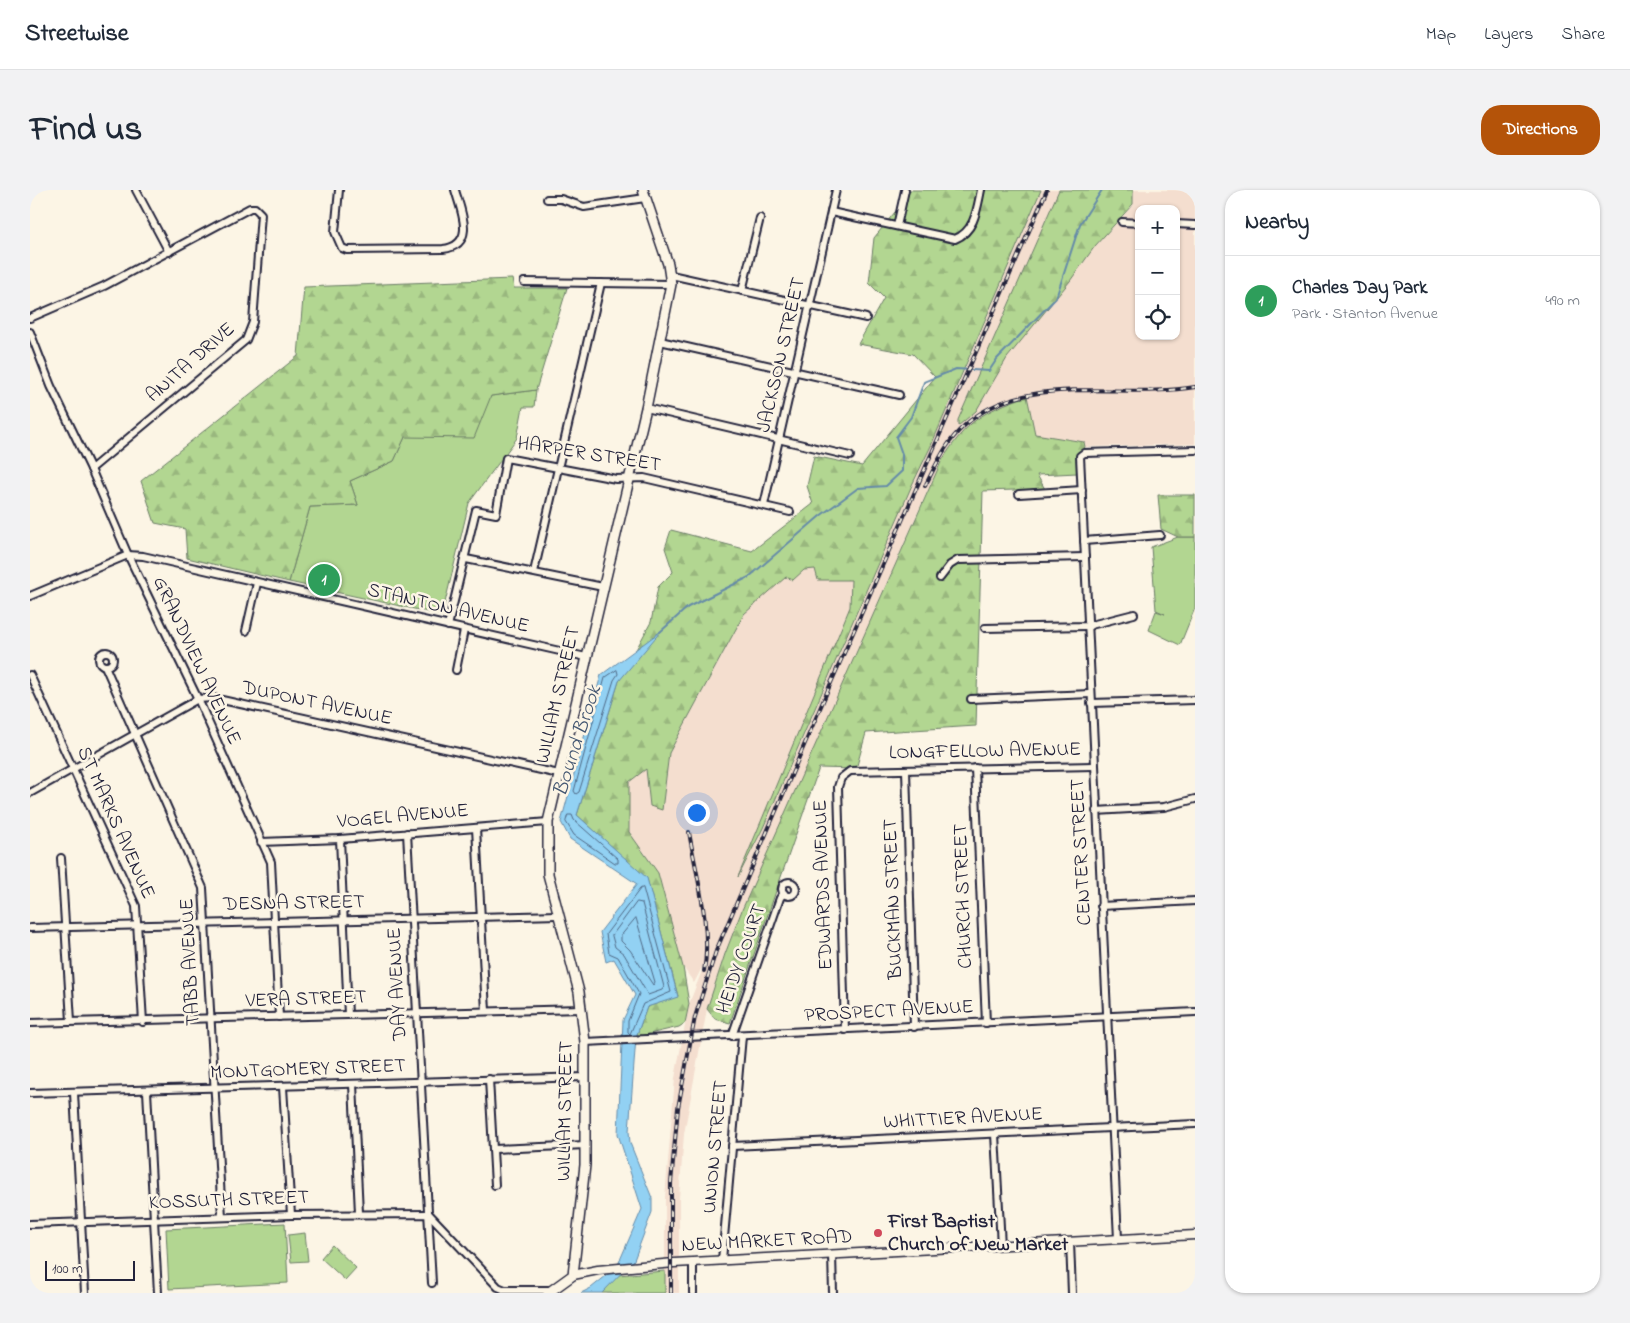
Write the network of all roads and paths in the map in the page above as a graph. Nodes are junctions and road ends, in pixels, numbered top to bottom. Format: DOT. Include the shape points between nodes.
graph roads {
  1 [pos="136,190"];
  2 [pos="339,190"];
  3 [pos="455,190"];
  4 [pos="836,190"];
  5 [pos="905,190"];
  6 [pos="981,190"];
  7 [pos="644,194"];
  8 [pos="547,199"];
  9 [pos="831,212"];
  10 [pos="760,218"];
  11 [pos="1122,222"];
  12 [pos="1135,222"];
  13 [pos="1180,224"];
  14 [pos="1195,225"];
  15 [pos="897,226"];
  16 [pos="169,252"];
  17 [pos="671,279"];
  18 [pos="524,282"];
  19 [pos="601,283"];
  20 [pos="742,291"];
  21 [pos="811,306"];
  22 [pos="30,318"];
  23 [pos="866,318"];
  24 [pos="30,332"];
  25 [pos="660,341"];
  26 [pos="795,372"];
  27 [pos="898,395"];
  28 [pos="646,408"];
  29 [pos="779,439"];
  30 [pos="1195,450"];
  31 [pos="850,456"];
  32 [pos="558,466"];
  33 [pos="91,469"];
  34 [pos="628,479"];
  35 [pos="1082,490"];
  36 [pos="1018,494"];
  37 [pos="764,505"];
  38 [pos="790,512"];
  39 [pos="1160,535"];
  40 [pos="1084,541"];
  41 [pos="128,555"];
  42 [pos="1085,557"];
  43 [pos="466,559"];
  44 [pos="534,572"];
  45 [pos="940,578"];
  46 [pos="257,582"];
  47 [pos="603,587"];
  48 [pos="30,596"];
  49 [pos="1134,614"];
  50 [pos="448,626"];
  51 [pos="1087,626"];
  52 [pos="985,628"];
  53 [pos="246,630"];
  54 [pos="464,630"];
  55 [pos="586,657"];
  56 [pos="105,666"];
  57 [pos="456,670"];
  58 [pos="30,675"];
  59 [pos="1091,694"];
  60 [pos="198,699"];
  61 [pos="971,699"];
  62 [pos="1195,700"];
  63 [pos="1091,703"];
  64 [pos="135,734"];
  65 [pos="1094,766"];
  66 [pos="975,768"];
  67 [pos="74,769"];
  68 [pos="906,770"];
  69 [pos="876,771"];
  70 [pos="559,774"];
  71 [pos="30,793"];
  72 [pos="1195,799"];
  73 [pos="1096,811"];
  74 [pos="548,822"];
  75 [pos="476,828"];
  76 [pos="407,833"];
  77 [pos="340,839"];
  78 [pos="261,842"];
  79 [pos="61,858"];
  80 [pos="784,893"];
  81 [pos="1195,902"];
  82 [pos="1101,906"];
  83 [pos="558,915"];
  84 [pos="480,916"];
  85 [pos="411,918"];
  86 [pos="344,919"];
  87 [pos="274,921"];
  88 [pos="204,922"];
  89 [pos="138,924"];
  90 [pos="65,926"];
  91 [pos="30,928"];
  92 [pos="582,1009"];
  93 [pos="486,1011"];
  94 [pos="1195,1012"];
  95 [pos="416,1013"];
  96 [pos="348,1014"];
  97 [pos="1106,1016"];
  98 [pos="279,1017"];
  99 [pos="210,1019"];
  100 [pos="71,1021"];
  101 [pos="143,1022"];
  102 [pos="30,1023"];
  103 [pos="986,1023"];
  104 [pos="914,1027"];
  105 [pos="845,1030"];
  106 [pos="732,1036"];
  107 [pos="742,1036"];
  108 [pos="585,1042"];
  109 [pos="586,1078"];
  110 [pos="489,1079"];
  111 [pos="420,1082"];
  112 [pos="353,1084"];
  113 [pos="283,1087"];
  114 [pos="214,1089"];
  115 [pos="147,1091"];
  116 [pos="30,1093"];
  117 [pos="74,1093"];
  118 [pos="1195,1124"];
  119 [pos="1113,1129"];
  120 [pos="995,1134"];
  121 [pos="586,1145"];
  122 [pos="732,1146"];
  123 [pos="494,1148"];
  124 [pos="495,1185"];
  125 [pos="359,1213"];
  126 [pos="429,1214"];
  127 [pos="291,1215"];
  128 [pos="222,1217"];
  129 [pos="154,1220"];
  130 [pos="81,1223"];
  131 [pos="30,1224"];
  132 [pos="1195,1235"];
  133 [pos="1118,1239"];
  134 [pos="1070,1242"];
  135 [pos="1001,1246"];
  136 [pos="832,1254"];
  137 [pos="722,1260"];
  138 [pos="694,1262"];
  139 [pos="572,1275"];
  140 [pos="432,1283"];
  141 [pos="549,1291"];
  142 [pos="84,1293"];
  143 [pos="158,1293"];
  144 [pos="692,1293"];
  145 [pos="833,1293"];
  146 [pos="1072,1293"];
  1 -- 16 [label="street"];
  2 -- 3 [label="street" via="335,232 342,248 347,250 444,249 454,246 460,242 465,230"];
  4 -- 9 [label="street, JACKSON STREET"];
  5 -- 15 [label="street"];
  6 -- 15 [label="street" via="974,219 965,235 956,239"];
  7 -- 8 [label="street" via="584,207 561,199"];
  7 -- 17 [label="main road"];
  9 -- 15 [label="street"];
  9 -- 21 [label="street, JACKSON STREET"];
  10 -- 20 [label="street"];
  11 -- 12 [label="street"];
  13 -- 14 [label="street"];
  16 -- 22 [label="street, ANITA DRIVE" via="104,286"];
  16 -- 33 [label="street, ANITA DRIVE" via="250,208 259,210 262,220 250,331 241,345"];
  17 -- 19 [label="street"];
  17 -- 20 [label="street"];
  17 -- 25 [label="main road, WILLIAM STREET"];
  18 -- 19 [label="street"];
  19 -- 32 [label="street"];
  20 -- 21 [label="street"];
  21 -- 23 [label="street"];
  21 -- 26 [label="street, JACKSON STREET"];
  24 -- 33 [label="street, GRANDVIEW AVENUE" via="51,386"];
  25 -- 26 [label="street"];
  25 -- 28 [label="main road, WILLIAM STREET"];
  26 -- 27 [label="street"];
  26 -- 29 [label="street, JACKSON STREET"];
  28 -- 29 [label="street"];
  28 -- 34 [label="main road, WILLIAM STREET"];
  29 -- 31 [label="street"];
  29 -- 37 [label="street, JACKSON STREET"];
  30 -- 35 [label="street, CENTER STREET" via="1084,453 1080,456"];
  32 -- 34 [label="street, HARPER STREET"];
  32 -- 43 [label="street, HARPER STREET" via="506,458 496,514 476,510"];
  32 -- 44 [label="street"];
  33 -- 41 [label="street, GRANDVIEW AVENUE"];
  34 -- 37 [label="street, HARPER STREET" via="644,478"];
  34 -- 47 [label="main road, WILLIAM STREET"];
  35 -- 36 [label="street"];
  35 -- 40 [label="street, CENTER STREET"];
  37 -- 38 [label="street, HARPER STREET"];
  39 -- 40 [label="street"];
  40 -- 42 [label="street, CENTER STREET"];
  41 -- 46 [label="street, STANTON AVENUE"];
  41 -- 48 [label="street"];
  41 -- 60 [label="street, GRANDVIEW AVENUE"];
  42 -- 45 [label="street" via="958,560"];
  42 -- 51 [label="street, CENTER STREET"];
  43 -- 44 [label="street"];
  43 -- 50 [label="street"];
  44 -- 47 [label="street"];
  46 -- 50 [label="street, STANTON AVENUE"];
  46 -- 53 [label="street"];
  47 -- 55 [label="main road, WILLIAM STREET"];
  49 -- 51 [label="street"];
  50 -- 54 [label="street, STANTON AVENUE"];
  51 -- 52 [label="street"];
  51 -- 59 [label="street, CENTER STREET"];
  54 -- 55 [label="street, STANTON AVENUE"];
  54 -- 57 [label="street"];
  55 -- 70 [label="main road, WILLIAM STREET"];
  56 -- 64 [label="street, TABB AVENUE"];
  58 -- 67 [label="street, ST MARKS AVENUE"];
  59 -- 61 [label="street"];
  59 -- 63 [label="street, CENTER STREET"];
  60 -- 64 [label="street"];
  60 -- 70 [label="street, DUPONT AVENUE" via="213,698"];
  60 -- 78 [label="street, GRANDVIEW AVENUE"];
  62 -- 63 [label="street"];
  63 -- 65 [label="street, CENTER STREET"];
  64 -- 67 [label="street"];
  64 -- 88 [label="street, TABB AVENUE" via="202,888"];
  65 -- 66 [label="street, LONGFELLOW AVENUE"];
  65 -- 73 [label="street, CENTER STREET"];
  66 -- 68 [label="street, LONGFELLOW AVENUE"];
  66 -- 103 [label="street, CHURCH STREET"];
  67 -- 71 [label="street"];
  67 -- 89 [label="street, ST MARKS AVENUE" via="136,906"];
  68 -- 69 [label="street, LONGFELLOW AVENUE"];
  68 -- 104 [label="street, BUCKMAN STREET"];
  69 -- 105 [label="street, EDWARDS AVENUE" via="850,772 841,778 838,787"];
  70 -- 74 [label="main road, WILLIAM STREET"];
  72 -- 73 [label="street" via="1164,806"];
  73 -- 82 [label="street, CENTER STREET"];
  74 -- 75 [label="street, VOGEL AVENUE"];
  74 -- 83 [label="main road, WILLIAM STREET" via="548,874"];
  75 -- 76 [label="street, VOGEL AVENUE"];
  75 -- 84 [label="street"];
  76 -- 77 [label="street, VOGEL AVENUE"];
  76 -- 85 [label="street, DAY AVENUE"];
  77 -- 78 [label="street, VOGEL AVENUE"];
  77 -- 86 [label="street"];
  78 -- 87 [label="street, GRANDVIEW AVENUE" via="271,862"];
  79 -- 90 [label="street"];
  80 -- 106 [label="street, HEIDY COURT"];
  81 -- 82 [label="street"];
  82 -- 97 [label="street, CENTER STREET"];
  83 -- 84 [label="street, DESNA STREET"];
  83 -- 92 [label="main road, WILLIAM STREET"];
  84 -- 85 [label="street, DESNA STREET"];
  84 -- 93 [label="street"];
  85 -- 86 [label="street, DESNA STREET"];
  85 -- 95 [label="street, DAY AVENUE"];
  86 -- 87 [label="street, DESNA STREET"];
  86 -- 96 [label="street"];
  87 -- 88 [label="street, DESNA STREET"];
  87 -- 98 [label="street, GRANDVIEW AVENUE"];
  88 -- 89 [label="street, DESNA STREET"];
  88 -- 99 [label="street, TABB AVENUE"];
  89 -- 90 [label="street, DESNA STREET"];
  89 -- 101 [label="street, ST MARKS AVENUE"];
  90 -- 91 [label="street, DESNA STREET"];
  90 -- 100 [label="street"];
  92 -- 93 [label="street, VERA STREET"];
  92 -- 108 [label="main road, WILLIAM STREET"];
  93 -- 95 [label="street, VERA STREET"];
  94 -- 97 [label="street, PROSPECT AVENUE"];
  95 -- 96 [label="street, VERA STREET"];
  95 -- 111 [label="street, DAY AVENUE"];
  96 -- 98 [label="street, VERA STREET"];
  97 -- 103 [label="street, PROSPECT AVENUE"];
  97 -- 119 [label="street, CENTER STREET"];
  98 -- 99 [label="street, VERA STREET"];
  99 -- 101 [label="street, VERA STREET"];
  99 -- 114 [label="street, TABB AVENUE"];
  100 -- 101 [label="street, VERA STREET"];
  100 -- 102 [label="street, VERA STREET"];
  103 -- 104 [label="street, PROSPECT AVENUE"];
  104 -- 105 [label="street, PROSPECT AVENUE"];
  105 -- 107 [label="street, PROSPECT AVENUE"];
  106 -- 107 [label="street, PROSPECT AVENUE"];
  106 -- 108 [label="street, PROSPECT AVENUE"];
  107 -- 122 [label="street, UNION STREET"];
  108 -- 109 [label="main road, WILLIAM STREET"];
  109 -- 110 [label="street, MONTGOMERY STREET"];
  109 -- 121 [label="main road, WILLIAM STREET"];
  110 -- 111 [label="street, MONTGOMERY STREET"];
  110 -- 123 [label="street"];
  111 -- 112 [label="street, MONTGOMERY STREET"];
  111 -- 126 [label="street, DAY AVENUE"];
  112 -- 113 [label="street, MONTGOMERY STREET"];
  112 -- 125 [label="street"];
  113 -- 114 [label="street, MONTGOMERY STREET"];
  113 -- 127 [label="street"];
  114 -- 115 [label="street, MONTGOMERY STREET"];
  114 -- 128 [label="street, TABB AVENUE"];
  115 -- 117 [label="street, MONTGOMERY STREET"];
  115 -- 129 [label="street"];
  116 -- 117 [label="street, MONTGOMERY STREET"];
  117 -- 130 [label="street"];
  118 -- 119 [label="street, WHITTIER AVENUE"];
  119 -- 120 [label="street, WHITTIER AVENUE"];
  119 -- 133 [label="street, CENTER STREET"];
  120 -- 122 [label="street, WHITTIER AVENUE"];
  120 -- 135 [label="street"];
  121 -- 123 [label="street"];
  121 -- 139 [label="main road, WILLIAM STREET"];
  122 -- 137 [label="street, UNION STREET"];
  123 -- 124 [label="street"];
  125 -- 126 [label="street, KOSSUTH STREET"];
  125 -- 127 [label="street, KOSSUTH STREET"];
  126 -- 140 [label="street, DAY AVENUE"];
  126 -- 141 [label="street" via="498,1287"];
  127 -- 128 [label="street, KOSSUTH STREET"];
  128 -- 129 [label="street, KOSSUTH STREET"];
  129 -- 130 [label="street, KOSSUTH STREET"];
  129 -- 143 [label="street"];
  130 -- 131 [label="street, KOSSUTH STREET"];
  130 -- 142 [label="street"];
  132 -- 133 [label="street, NEW MARKET ROAD"];
  133 -- 134 [label="street, NEW MARKET ROAD"];
  134 -- 135 [label="street, NEW MARKET ROAD"];
  134 -- 146 [label="street"];
  135 -- 136 [label="street, NEW MARKET ROAD"];
  136 -- 137 [label="street, NEW MARKET ROAD"];
  136 -- 145 [label="street"];
  137 -- 138 [label="street, NEW MARKET ROAD"];
  138 -- 139 [label="street, NEW MARKET ROAD" via="614,1268"];
  138 -- 144 [label="street"];
  139 -- 141 [label="main road"];
}
